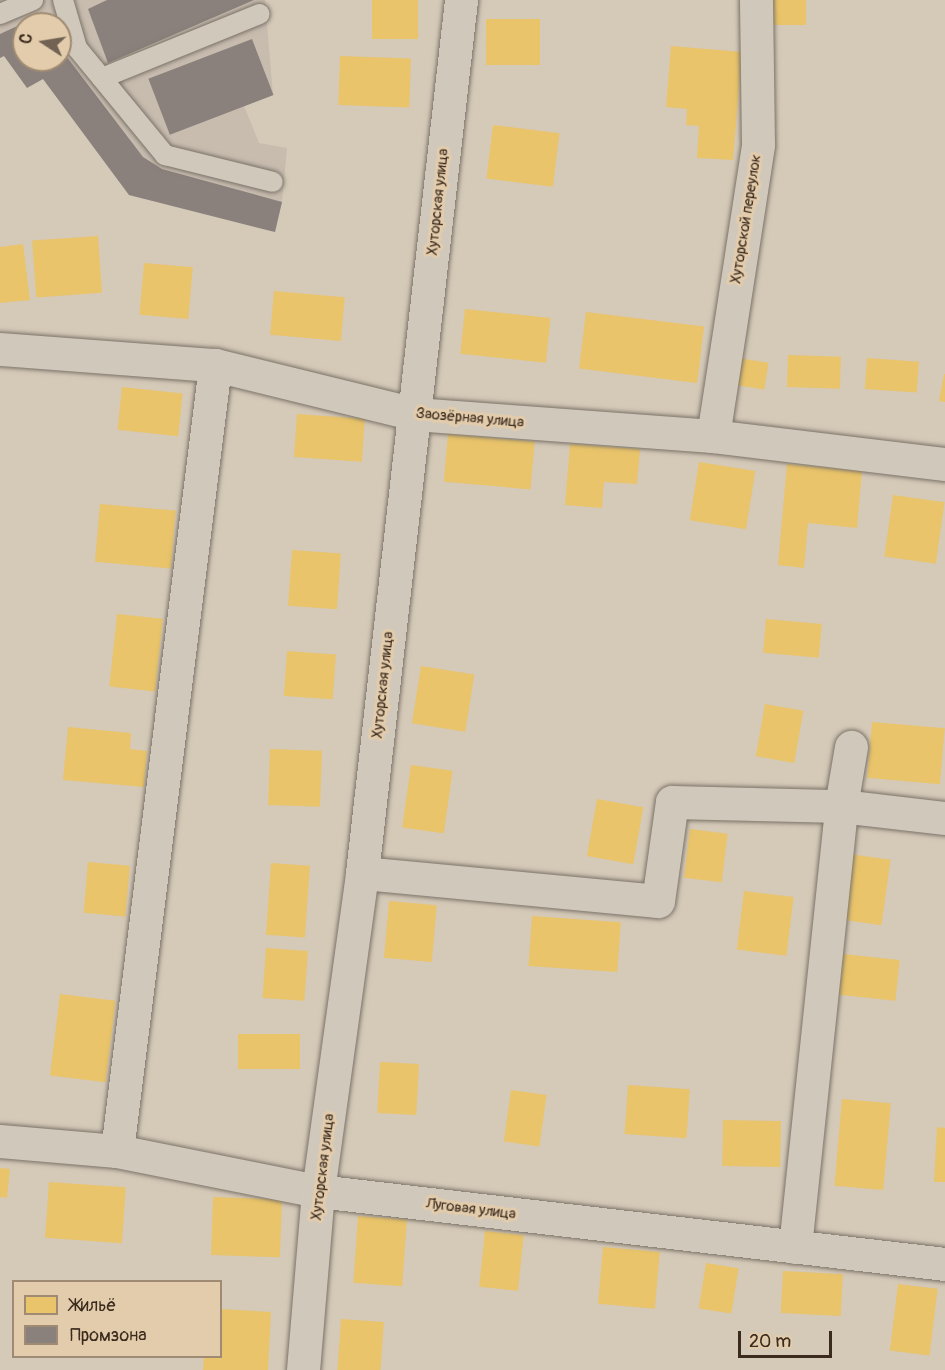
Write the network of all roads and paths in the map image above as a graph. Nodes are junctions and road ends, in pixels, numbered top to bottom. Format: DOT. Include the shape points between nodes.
graph roads {
  1 [pos="33,0"];
  2 [pos="63,0"];
  3 [pos="461,0"];
  4 [pos="756,0"];
  5 [pos="0,14"];
  6 [pos="261,14"];
  7 [pos="102,78"];
  8 [pos="273,182"];
  9 [pos="0,349"];
  10 [pos="215,365"];
  11 [pos="414,414"];
  12 [pos="713,436"];
  13 [pos="945,464"];
  14 [pos="851,747"];
  15 [pos="842,806"];
  16 [pos="945,818"];
  17 [pos="362,873"];
  18 [pos="0,1141"];
  19 [pos="117,1151"];
  20 [pos="318,1191"];
  21 [pos="795,1246"];
  22 [pos="945,1264"];
  23 [pos="303,1370"];
  1 -- 5 [label="lane"];
  2 -- 7 [label="lane" via="77,48"];
  3 -- 11 [label="street, Хуторская улица"];
  4 -- 12 [label="street, Хуторской переулок" via="758,144"];
  6 -- 7 [label="lane"];
  7 -- 8 [label="lane" via="165,155"];
  9 -- 10 [label="street, Заозёрная улица"];
  10 -- 11 [label="street, Заозёрная улица"];
  10 -- 19 [label="street"];
  11 -- 12 [label="street, Заозёрная улица"];
  11 -- 17 [label="street, Хуторская улица"];
  12 -- 13 [label="street, Заозёрная улица"];
  14 -- 15 [label="street"];
  15 -- 16 [label="street"];
  15 -- 17 [label="street" via="672,802 658,901"];
  15 -- 21 [label="street"];
  17 -- 20 [label="street, Хуторская улица"];
  18 -- 19 [label="street, Луговая улица"];
  19 -- 20 [label="street, Луговая улица"];
  20 -- 21 [label="street, Луговая улица"];
  20 -- 23 [label="street, Хуторская улица"];
  21 -- 22 [label="street, Луговая улица"];
}
